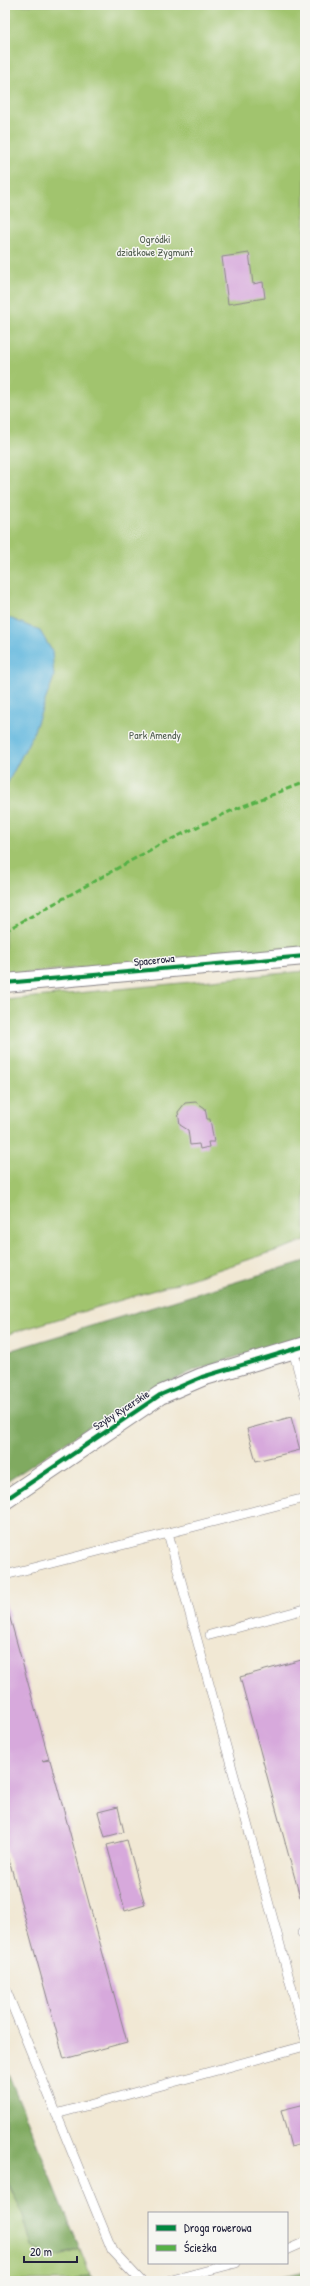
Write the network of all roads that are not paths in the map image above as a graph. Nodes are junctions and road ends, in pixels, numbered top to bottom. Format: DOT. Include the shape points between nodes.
graph roads {
  1 [pos="305,956"];
  2 [pos="5,983"];
  3 [pos="299,1348"];
  4 [pos="305,1395"];
  5 [pos="305,1498"];
  6 [pos="5,1500"];
  7 [pos="168,1533"];
  8 [pos="5,1575"];
  9 [pos="305,1609"];
  10 [pos="210,1635"];
  11 [pos="5,1988"];
  12 [pos="305,2037"];
  13 [pos="305,2046"];
  14 [pos="56,2114"];
  15 [pos="305,2242"];
  16 [pos="288,2250"];
  17 [pos="232,2264"];
  18 [pos="141,2281"];
  19 [pos="168,2281"];
  1 -- 2 [label="street, Spacerowa"];
  3 -- 4 [label="lane"];
  3 -- 6 [label="street, Szyby Rycerskie" via="202,1377 160,1395"];
  5 -- 7 [label="lane"];
  7 -- 8 [label="lane"];
  7 -- 12 [label="lane"];
  9 -- 10 [label="lane"];
  11 -- 14 [label="lane"];
  13 -- 14 [label="lane"];
  14 -- 18 [label="lane" via="112,2250"];
  15 -- 16 [label="lane"];
  17 -- 19 [label="lane"];
}
